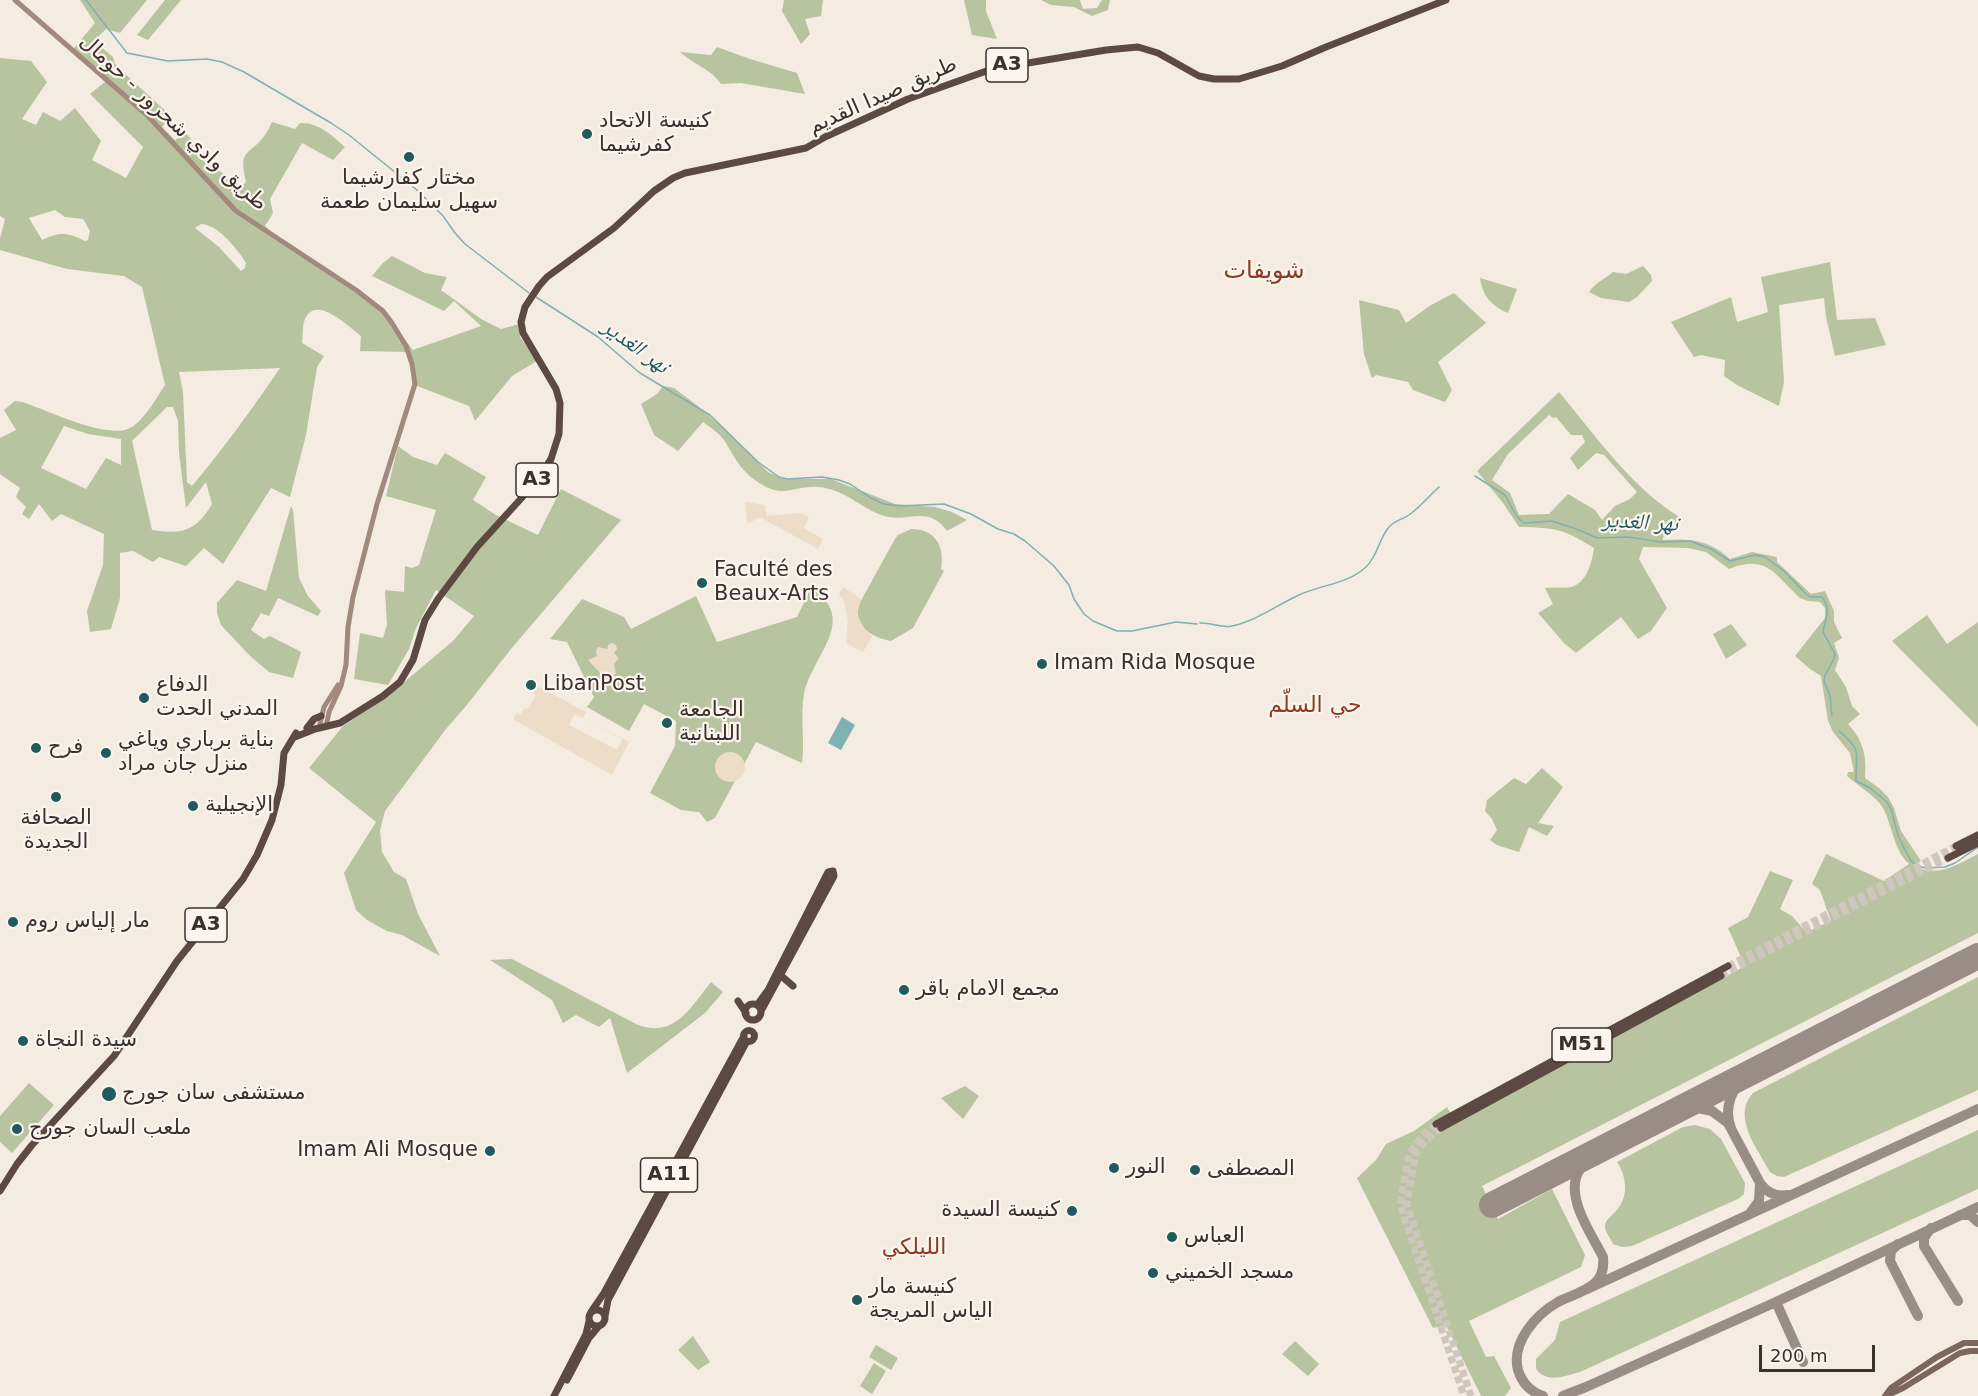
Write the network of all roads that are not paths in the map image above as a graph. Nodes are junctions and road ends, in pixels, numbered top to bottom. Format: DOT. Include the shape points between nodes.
graph roads {
  1 [pos="15,0"];
  2 [pos="1446,0"];
  3 [pos="322,724"];
  4 [pos="295,737"];
  5 [pos="1978,835"];
  6 [pos="1978,843"];
  7 [pos="1956,846"];
  8 [pos="1948,858"];
  9 [pos="1728,966"];
  10 [pos="778,974"];
  11 [pos="1721,976"];
  12 [pos="773,988"];
  13 [pos="755,1012"];
  14 [pos="747,1035"];
  15 [pos="0,1191"];
  16 [pos="591,1312"];
  17 [pos="605,1316"];
  18 [pos="589,1321"];
  19 [pos="599,1326"];
  20 [pos="1978,1343"];
  21 [pos="1978,1351"];
  22 [pos="554,1396"];
  23 [pos="559,1396"];
  24 [pos="1886,1396"];
  1 -- 3 [label="main road, طريق وادي شحرور - حومال" via="147,115 228,203 366,297 387,316 406,346 415,384 353,597 343,676 324,707"];
  2 -- 3 [label="highway, طريق صيدا القديم / A3" via="1282,66 1239,79 1208,79 1138,47 992,69 908,99 806,148 680,175 658,188 614,228 547,277 525,307 522,330 558,397 561,417 557,442 542,475 477,547 438,599 425,620 414,654 399,677 389,688 340,718"];
  3 -- 4 [label="highway, A3"];
  3 -- 4 [label="highway, A3" via="314,719"];
  4 -- 15 [label="highway, A3" via="284,753 272,820 243,879 177,961 114,1056 32,1145"];
  5 -- 7 [label="highway"];
  6 -- 8 [label="highway"];
  9 -- 11 [label="highway, M51" via="1438,1126"];
  10 -- 10 [label="highway, A11" via="834,876 833,871 828,872"];
  10 -- 12 [label="highway, A11"];
  10 -- 12 [label="highway" via="793,986"];
  10 -- 13 [label="highway, A11"];
  12 -- 13 [label="highway, A11"];
  13 -- 13 [label="highway" via="738,1001 746,1013"];
  13 -- 14 [label="highway, A11"];
  14 -- 16 [label="highway, A11"];
  14 -- 17 [label="highway, A11" via="608,1300"];
  16 -- 17 [label="highway" via="600,1310"];
  16 -- 18 [label="highway, A11"];
  17 -- 19 [label="highway, A11"];
  18 -- 19 [label="highway"];
  18 -- 22 [label="highway, A11"];
  19 -- 23 [label="highway, A11"];
  20 -- 24 [label="main road" via="1957,1346 1936,1357 1891,1388"];
  21 -- 24 [label="main road" via="1960,1353"];
}
